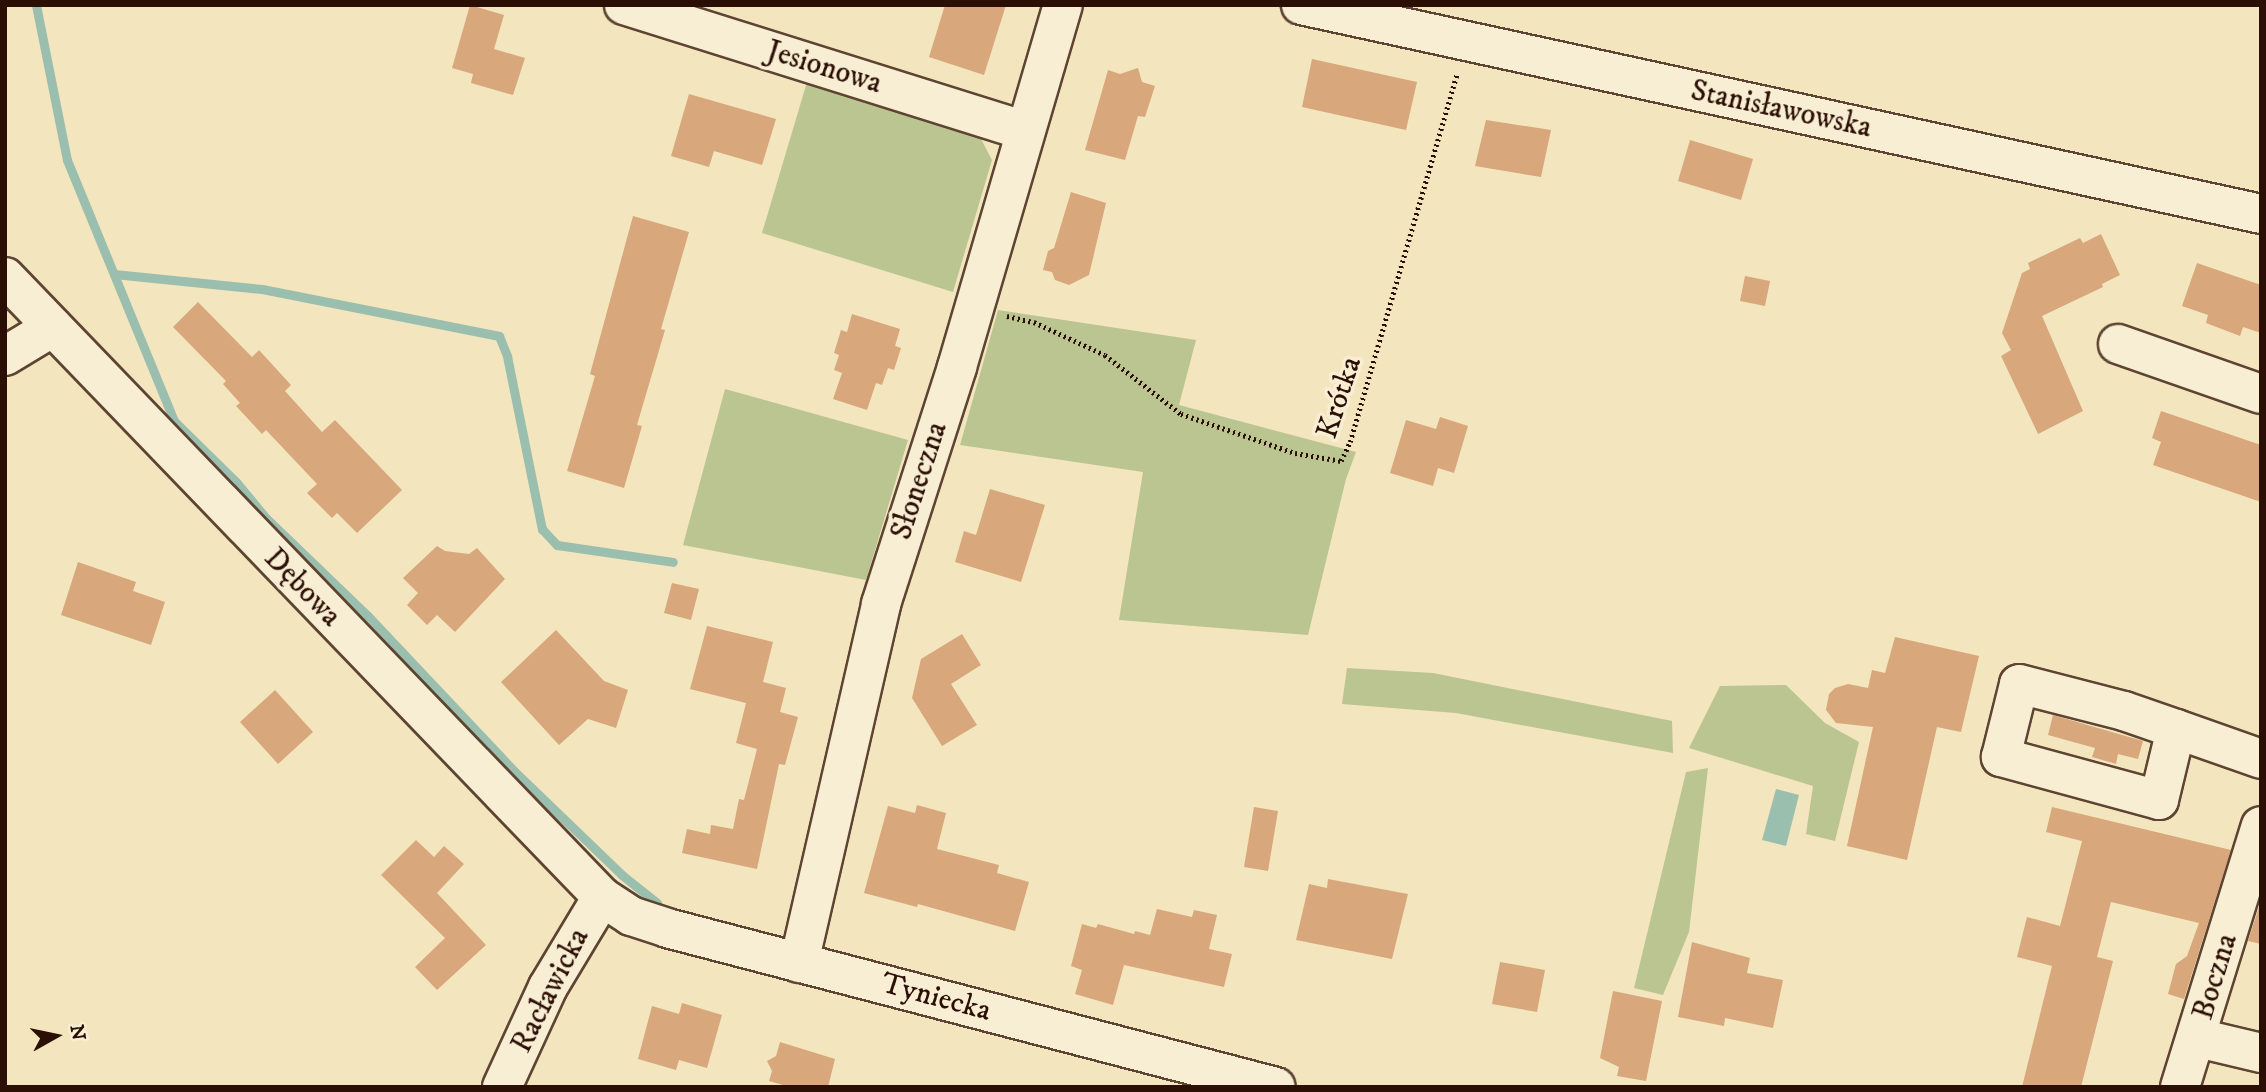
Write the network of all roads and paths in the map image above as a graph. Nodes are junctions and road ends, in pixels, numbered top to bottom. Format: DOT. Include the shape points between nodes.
graph roads {
  1 [pos="624,5"];
  2 [pos="1063,5"];
  3 [pos="1301,5"];
  4 [pos="1466,41"];
  5 [pos="1025,131"];
  6 [pos="2261,214"];
  7 [pos="5,277"];
  8 [pos="974,309"];
  9 [pos="53,327"];
  10 [pos="2118,344"];
  11 [pos="5,356"];
  12 [pos="2261,394"];
  13 [pos="2176,729"];
  14 [pos="2261,759"];
  15 [pos="2261,826"];
  16 [pos="602,897"];
  17 [pos="799,963"];
  18 [pos="2198,1038"];
  19 [pos="2261,1053"];
  20 [pos="502,1087"];
  21 [pos="1276,1087"];
  22 [pos="2180,1087"];
  1 -- 5 [label="street, Jesionowa"];
  2 -- 5 [label="street, Słoneczna"];
  3 -- 4 [label="street, Stanisławowska"];
  4 -- 6 [label="street, Stanisławowska"];
  4 -- 8 [label="path, Krótka" via="1341,461 1295,453 1181,414 1105,355 1034,323"];
  5 -- 8 [label="street, Słoneczna"];
  7 -- 9 [label="street, Dębowa"];
  8 -- 17 [label="street, Słoneczna" via="881,604"];
  9 -- 11 [label="street"];
  9 -- 16 [label="street, Dębowa"];
  10 -- 12 [label="street"];
  13 -- 14 [label="street"];
  15 -- 18 [label="street, Boczna"];
  16 -- 17 [label="street, Tyniecka" via="631,916"];
  16 -- 20 [label="street, Racławicka" via="548,988"];
  17 -- 21 [label="street, Tyniecka"];
  18 -- 19 [label="street"];
  18 -- 22 [label="street, Boczna"];
}
